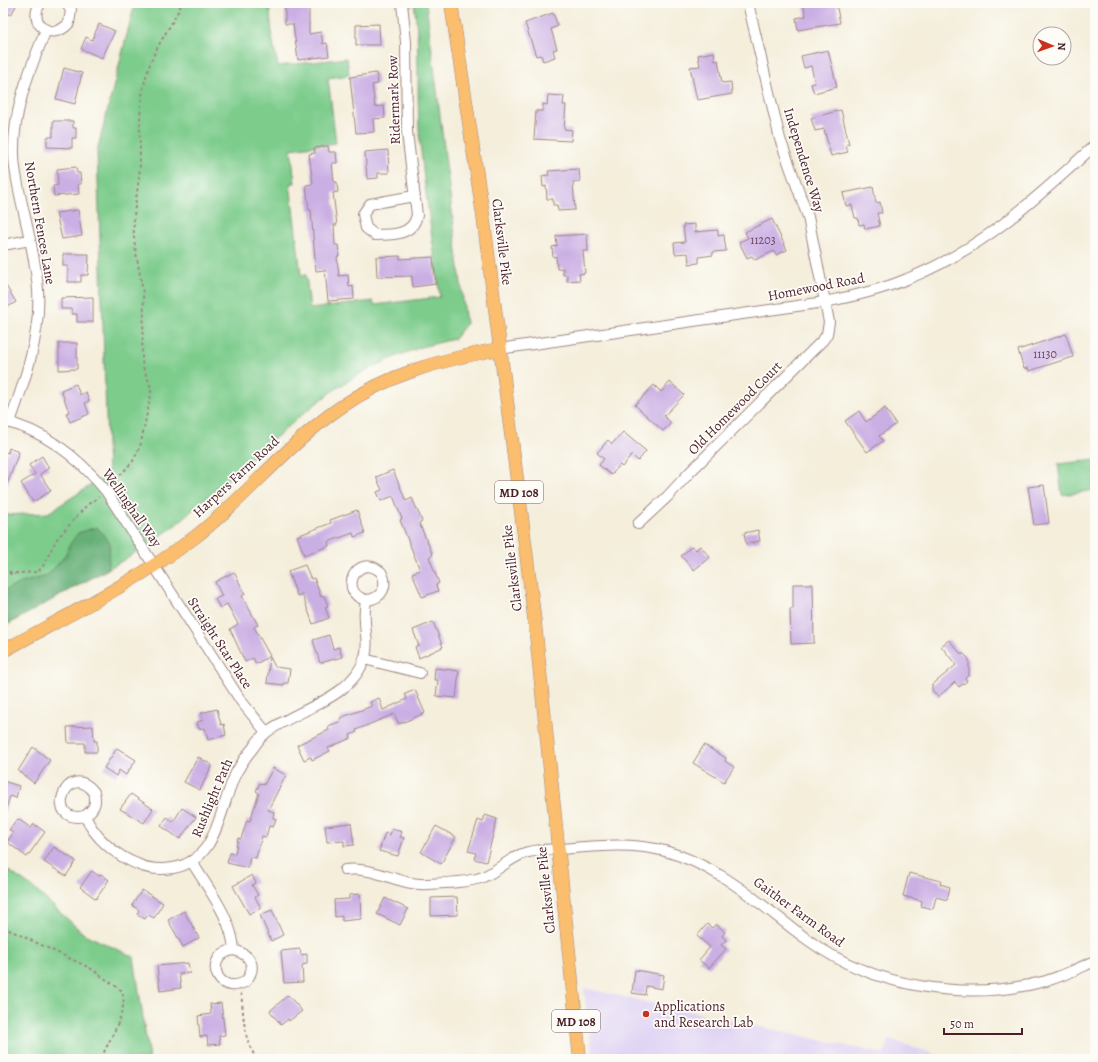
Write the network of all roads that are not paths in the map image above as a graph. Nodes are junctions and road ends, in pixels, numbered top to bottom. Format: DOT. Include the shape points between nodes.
graph roads {
  1 [pos="41,3"];
  2 [pos="66,3"];
  3 [pos="402,3"];
  4 [pos="451,3"];
  5 [pos="748,3"];
  6 [pos="46,30"];
  7 [pos="1095,146"];
  8 [pos="414,196"];
  9 [pos="30,240"];
  10 [pos="3,245"];
  11 [pos="825,302"];
  12 [pos="499,349"];
  13 [pos="7,422"];
  14 [pos="638,524"];
  15 [pos="155,566"];
  16 [pos="366,600"];
  17 [pos="3,651"];
  18 [pos="364,659"];
  19 [pos="420,673"];
  20 [pos="266,732"];
  21 [pos="85,816"];
  22 [pos="558,849"];
  23 [pos="192,862"];
  24 [pos="345,870"];
  25 [pos="234,950"];
  26 [pos="1095,961"];
  27 [pos="580,1059"];
  1 -- 6 [label="street" via="37,18"];
  2 -- 6 [label="street" via="71,10 69,23 59,31"];
  3 -- 8 [label="street, Ridermark Row" via="406,42 407,132"];
  4 -- 12 [label="main road, Clarksville Pike / MD 108" via="483,216"];
  5 -- 11 [label="street, Independence Way" via="780,139 808,217"];
  6 -- 9 [label="street, Northern Fences Lane" via="26,80 15,135 15,167"];
  7 -- 11 [label="street, Homewood Road" via="1008,222 940,265 907,280"];
  8 -- 8 [label="street, Ridermark Row" via="370,204 363,214 366,228 375,235 406,232 415,222 417,215"];
  9 -- 10 [label="street"];
  9 -- 13 [label="street, Northern Fences Lane" via="38,291 36,333 27,372"];
  11 -- 12 [label="street, Homewood Road"];
  11 -- 14 [label="street, Old Homewood Court" via="829,322 823,340"];
  12 -- 15 [label="main road, Harpers Farm Road" via="408,371 342,406 288,452 216,520"];
  12 -- 22 [label="main road, Clarksville Pike / MD 108" via="534,616"];
  13 -- 15 [label="street, Wellinghall Way" via="48,439 64,449 93,475"];
  15 -- 17 [label="main road, Harpers Farm Road"];
  15 -- 20 [label="street, Straight Star Place" via="241,701"];
  16 -- 18 [label="street, Rushlight Path" via="364,613 368,644"];
  18 -- 19 [label="street"];
  18 -- 20 [label="street, Rushlight Path" via="353,679 341,690"];
  20 -- 23 [label="street, Rushlight Path" via="236,773 215,834"];
  21 -- 23 [label="street" via="98,839 143,867 168,869"];
  22 -- 24 [label="street, Gaither Farm Road" via="536,850 523,854 482,877 467,880 424,884 407,882 364,869"];
  22 -- 26 [label="street, Gaither Farm Road" via="620,844 642,846 690,859 741,887 808,941 832,956 881,976 909,984 962,990 990,990 1047,980"];
  22 -- 27 [label="main road, Clarksville Pike / MD 108"];
  23 -- 25 [label="street" via="228,923 233,936"];
  25 -- 25 [label="street" via="222,954 216,968 225,984 238,985 249,977 252,971 251,963 243,953"];
}
